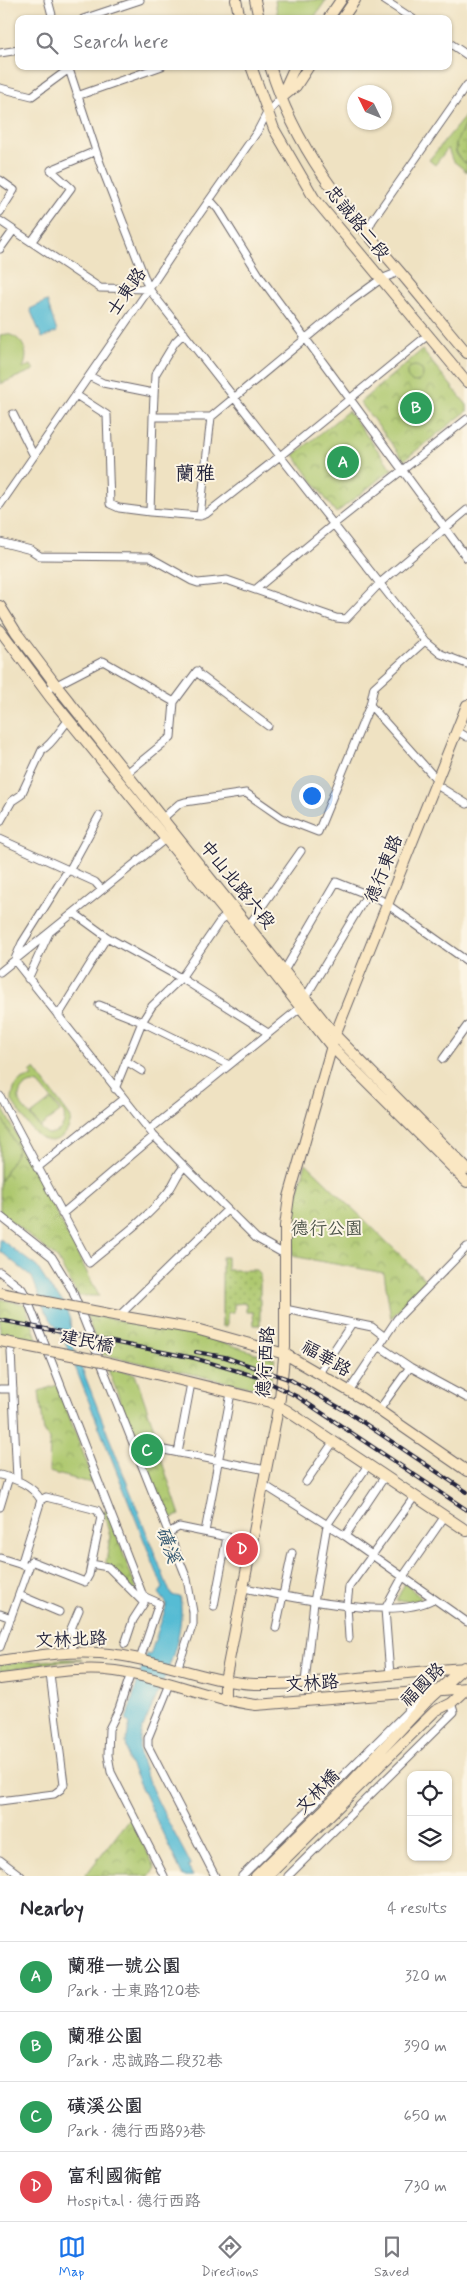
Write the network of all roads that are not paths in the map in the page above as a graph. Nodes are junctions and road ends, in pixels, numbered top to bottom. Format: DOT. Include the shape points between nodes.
graph roads {
  1 [pos="48,0"];
  2 [pos="139,0"];
  3 [pos="236,0"];
  4 [pos="255,0"];
  5 [pos="341,0"];
  6 [pos="354,0"];
  7 [pos="384,0"];
  8 [pos="52,15"];
  9 [pos="95,15"];
  10 [pos="239,15"];
  11 [pos="258,15"];
  12 [pos="331,15"];
  13 [pos="345,15"];
  14 [pos="406,15"];
  15 [pos="452,45"];
  16 [pos="15,51"];
  17 [pos="0,54"];
  18 [pos="467,55"];
  19 [pos="65,70"];
  20 [pos="69,70"];
  21 [pos="151,70"];
  22 [pos="252,70"];
  23 [pos="271,70"];
  24 [pos="293,70"];
  25 [pos="306,70"];
  26 [pos="467,86"];
  27 [pos="0,88"];
  28 [pos="77,96"];
  29 [pos="281,98"];
  30 [pos="267,113"];
  31 [pos="96,151"];
  32 [pos="0,180"];
  33 [pos="210,200"];
  34 [pos="0,212"];
  35 [pos="0,221"];
  36 [pos="13,231"];
  37 [pos="366,234"];
  38 [pos="32,241"];
  39 [pos="0,249"];
  40 [pos="399,272"];
  41 [pos="381,278"];
  42 [pos="150,289"];
  43 [pos="184,333"];
  44 [pos="428,335"];
  45 [pos="305,340"];
  46 [pos="467,353"];
  47 [pos="89,376"];
  48 [pos="467,382"];
  49 [pos="154,393"];
  50 [pos="76,395"];
  51 [pos="236,399"];
  52 [pos="349,399"];
  53 [pos="13,414"];
  54 [pos="153,417"];
  55 [pos="211,417"];
  56 [pos="467,419"];
  57 [pos="34,456"];
  58 [pos="280,456"];
  59 [pos="402,471"];
  60 [pos="0,505"];
  61 [pos="467,510"];
  62 [pos="150,512"];
  63 [pos="200,516"];
  64 [pos="334,524"];
  65 [pos="446,528"];
  66 [pos="0,542"];
  67 [pos="467,558"];
  68 [pos="380,583"];
  69 [pos="256,590"];
  70 [pos="0,606"];
  71 [pos="0,630"];
  72 [pos="424,641"];
  73 [pos="467,664"];
  74 [pos="56,685"];
  75 [pos="46,691"];
  76 [pos="174,702"];
  77 [pos="467,704"];
  78 [pos="370,705"];
  79 [pos="69,720"];
  80 [pos="268,726"];
  81 [pos="456,731"];
  82 [pos="467,737"];
  83 [pos="127,773"];
  84 [pos="436,782"];
  85 [pos="467,804"];
  86 [pos="99,816"];
  87 [pos="163,818"];
  88 [pos="0,822"];
  89 [pos="174,832"];
  90 [pos="0,839"];
  91 [pos="165,839"];
  92 [pos="301,851"];
  93 [pos="69,870"];
  94 [pos="102,890"];
  95 [pos="367,895"];
  96 [pos="387,904"];
  97 [pos="231,911"];
  98 [pos="74,913"];
  99 [pos="249,925"];
  100 [pos="49,932"];
  101 [pos="107,937"];
  102 [pos="14,961"];
  103 [pos="467,961"];
  104 [pos="0,966"];
  105 [pos="284,971"];
  106 [pos="0,972"];
  107 [pos="181,978"];
  108 [pos="0,979"];
  109 [pos="28,979"];
  110 [pos="305,998"];
  111 [pos="99,1005"];
  112 [pos="300,1008"];
  113 [pos="58,1016"];
  114 [pos="142,1022"];
  115 [pos="466,1031"];
  116 [pos="268,1034"];
  117 [pos="335,1035"];
  118 [pos="331,1046"];
  119 [pos="443,1059"];
  120 [pos="126,1061"];
  121 [pos="229,1065"];
  122 [pos="142,1071"];
  123 [pos="115,1089"];
  124 [pos="0,1096"];
  125 [pos="123,1099"];
  126 [pos="149,1130"];
  127 [pos="154,1136"];
  128 [pos="184,1167"];
  129 [pos="37,1168"];
  130 [pos="467,1169"];
  131 [pos="467,1182"];
  132 [pos="228,1210"];
  133 [pos="62,1214"];
  134 [pos="0,1216"];
  135 [pos="467,1247"];
  136 [pos="286,1255"];
  137 [pos="0,1272"];
  138 [pos="0,1293"];
  139 [pos="285,1309"];
  140 [pos="120,1316"];
  141 [pos="352,1323"];
  142 [pos="386,1337"];
  143 [pos="0,1342"];
  144 [pos="379,1346"];
  145 [pos="11,1351"];
  146 [pos="285,1354"];
  147 [pos="410,1367"];
  148 [pos="319,1373"];
  149 [pos="191,1383"];
  150 [pos="0,1389"];
  151 [pos="13,1389"];
  152 [pos="349,1391"];
  153 [pos="231,1393"];
  154 [pos="467,1398"];
  155 [pos="279,1406"];
  156 [pos="379,1410"];
  157 [pos="334,1441"];
  158 [pos="159,1449"];
  159 [pos="178,1453"];
  160 [pos="218,1461"];
  161 [pos="368,1465"];
  162 [pos="266,1470"];
  163 [pos="467,1471"];
  164 [pos="0,1475"];
  165 [pos="386,1476"];
  166 [pos="9,1477"];
  167 [pos="17,1479"];
  168 [pos="306,1482"];
  169 [pos="264,1485"];
  170 [pos="415,1496"];
  171 [pos="41,1500"];
  172 [pos="0,1507"];
  173 [pos="445,1516"];
  174 [pos="327,1525"];
  175 [pos="467,1531"];
  176 [pos="205,1532"];
  177 [pos="168,1533"];
  178 [pos="345,1536"];
  179 [pos="227,1537"];
  180 [pos="252,1542"];
  181 [pos="292,1553"];
  182 [pos="373,1557"];
  183 [pos="0,1558"];
  184 [pos="91,1564"];
  185 [pos="25,1566"];
  186 [pos="402,1578"];
  187 [pos="244,1588"];
  188 [pos="19,1595"];
  189 [pos="283,1595"];
  190 [pos="433,1599"];
  191 [pos="314,1602"];
  192 [pos="347,1605"];
  193 [pos="214,1606"];
  194 [pos="385,1609"];
  195 [pos="79,1610"];
  196 [pos="59,1612"];
  197 [pos="0,1614"];
  198 [pos="11,1618"];
  199 [pos="467,1622"];
  200 [pos="276,1628"];
  201 [pos="350,1638"];
  202 [pos="125,1644"];
  203 [pos="0,1647"];
  204 [pos="72,1652"];
  205 [pos="141,1660"];
  206 [pos="0,1661"];
  207 [pos="466,1667"];
  208 [pos="174,1668"];
  209 [pos="50,1674"];
  210 [pos="133,1674"];
  211 [pos="390,1675"];
  212 [pos="0,1679"];
  213 [pos="225,1681"];
  214 [pos="304,1682"];
  215 [pos="166,1683"];
  216 [pos="467,1688"];
  217 [pos="440,1689"];
  218 [pos="430,1698"];
  219 [pos="225,1700"];
  220 [pos="451,1703"];
  221 [pos="406,1732"];
  222 [pos="0,1801"];
  223 [pos="0,1860"];
  224 [pos="20,1876"];
  225 [pos="164,1876"];
  226 [pos="215,1876"];
  227 [pos="242,1876"];
  228 [pos="256,1876"];
  229 [pos="268,1876"];
  230 [pos="288,1876"];
  1 -- 8 [label="street"];
  2 -- 9 [label="street"];
  3 -- 10 [label="street"];
  4 -- 11 [label="street"];
  5 -- 12 [label="street"];
  6 -- 13 [label="street"];
  7 -- 14 [label="street"];
  15 -- 18 [label="street"];
  16 -- 17 [label="street"];
  19 -- 27 [label="street" via="32,96"];
  20 -- 28 [label="street"];
  21 -- 28 [label="street"];
  22 -- 30 [label="street, 忠誠路二段"];
  23 -- 29 [label="street, 忠誠路二段"];
  24 -- 29 [label="street, 士東路"];
  25 -- 29 [label="street, 士東路" via="296,86"];
  26 -- 37 [label="street"];
  28 -- 31 [label="street"];
  29 -- 30 [label="street, 士東路"];
  29 -- 37 [label="street, 忠誠路二段" via="316,168"];
  30 -- 33 [label="street, 士東路"];
  30 -- 41 [label="street, 忠誠路二段" via="286,153 314,198"];
  31 -- 38 [label="street" via="51,170 71,188"];
  31 -- 42 [label="street"];
  32 -- 34 [label="street" via="14,190"];
  33 -- 42 [label="street, 士東路"];
  33 -- 45 [label="street"];
  35 -- 36 [label="street"];
  36 -- 38 [label="street"];
  36 -- 39 [label="street"];
  37 -- 40 [label="street, 忠誠路二段"];
  38 -- 42 [label="street" via="100,288"];
  40 -- 41 [label="street"];
  40 -- 46 [label="street, 忠誠路二段"];
  41 -- 44 [label="street, 忠誠路二段"];
  41 -- 45 [label="street"];
  42 -- 43 [label="street"];
  42 -- 47 [label="street, 士東路"];
  43 -- 49 [label="street" via="155,375"];
  43 -- 51 [label="street"];
  44 -- 48 [label="street, 忠誠路二段"];
  44 -- 52 [label="street"];
  45 -- 51 [label="street"];
  45 -- 52 [label="street"];
  47 -- 49 [label="street" via="103,383"];
  47 -- 50 [label="street, 士東路"];
  49 -- 54 [label="street"];
  50 -- 57 [label="street, 士東路"];
  50 -- 62 [label="street" via="107,415 110,504"];
  51 -- 55 [label="street"];
  51 -- 58 [label="street"];
  52 -- 58 [label="street"];
  52 -- 59 [label="street"];
  53 -- 57 [label="street"];
  54 -- 55 [label="street"];
  54 -- 62 [label="street"];
  55 -- 63 [label="street"];
  56 -- 59 [label="street"];
  57 -- 60 [label="street, 士東路"];
  58 -- 63 [label="street"];
  58 -- 64 [label="street"];
  59 -- 64 [label="street"];
  59 -- 65 [label="street"];
  61 -- 65 [label="street"];
  62 -- 63 [label="street"];
  64 -- 68 [label="street"];
  64 -- 69 [label="street"];
  65 -- 67 [label="street"];
  65 -- 68 [label="street"];
  66 -- 69 [label="street" via="31,550 40,556 149,557 198,583 227,580"];
  68 -- 69 [label="street" via="346,618 336,618"];
  68 -- 72 [label="street"];
  70 -- 74 [label="street, 中山北路六段"];
  71 -- 75 [label="street, 中山北路六段"];
  72 -- 73 [label="street" via="441,654"];
  72 -- 78 [label="street" via="374,687"];
  74 -- 75 [label="street"];
  74 -- 76 [label="street" via="103,661"];
  74 -- 83 [label="street, 中山北路六段"];
  75 -- 79 [label="street, 中山北路六段"];
  76 -- 80 [label="street" via="197,671"];
  76 -- 83 [label="street" via="171,737"];
  77 -- 81 [label="street, 德行東路"];
  78 -- 84 [label="street"];
  78 -- 87 [label="street" via="318,832 282,818 246,793 185,802"];
  79 -- 88 [label="street" via="42,750 21,795 12,801"];
  79 -- 91 [label="street, 中山北路六段"];
  81 -- 82 [label="street"];
  81 -- 84 [label="street, 德行東路"];
  83 -- 87 [label="street, 中山北路六段"];
  84 -- 85 [label="street"];
  84 -- 96 [label="street, 德行東路"];
  86 -- 93 [label="street"];
  87 -- 89 [label="street, 中山北路六段"];
  89 -- 91 [label="street"];
  89 -- 97 [label="street, 中山北路六段"];
  90 -- 93 [label="street"];
  91 -- 94 [label="street"];
  91 -- 97 [label="street, 中山北路六段"];
  92 -- 99 [label="street"];
  93 -- 94 [label="street" via="95,882"];
  93 -- 102 [label="street"];
  94 -- 98 [label="street"];
  95 -- 96 [label="street"];
  95 -- 105 [label="street" via="336,882"];
  95 -- 110 [label="street"];
  96 -- 103 [label="street"];
  96 -- 117 [label="street, 德行東路"];
  97 -- 99 [label="street, 中山北路六段"];
  97 -- 107 [label="street" via="220,921"];
  97 -- 112 [label="street, 中山北路六段"];
  98 -- 100 [label="street"];
  98 -- 101 [label="street"];
  99 -- 105 [label="street, 中山北路六段"];
  100 -- 102 [label="street"];
  100 -- 109 [label="street"];
  101 -- 107 [label="street"];
  101 -- 113 [label="street"];
  102 -- 104 [label="street"];
  102 -- 106 [label="street"];
  102 -- 108 [label="street"];
  102 -- 109 [label="street"];
  105 -- 110 [label="street, 中山北路六段"];
  107 -- 114 [label="street" via="152,1006"];
  107 -- 116 [label="street"];
  109 -- 113 [label="street"];
  110 -- 117 [label="street, 中山北路六段"];
  111 -- 114 [label="street"];
  112 -- 116 [label="street"];
  112 -- 118 [label="street, 中山北路六段"];
  113 -- 123 [label="street"];
  114 -- 120 [label="street"];
  114 -- 121 [label="street"];
  115 -- 119 [label="street"];
  116 -- 121 [label="street"];
  117 -- 118 [label="street, 德行東路"];
  117 -- 130 [label="street, 中山北路六段"];
  118 -- 131 [label="street, 中山北路六段"];
  118 -- 136 [label="street, 德行西路" via="289,1197"];
  120 -- 122 [label="street"];
  120 -- 123 [label="street"];
  121 -- 126 [label="street"];
  123 -- 125 [label="street"];
  124 -- 129 [label="street"];
  125 -- 126 [label="street"];
  125 -- 129 [label="street"];
  126 -- 127 [label="street"];
  127 -- 128 [label="street"];
  127 -- 133 [label="street"];
  128 -- 132 [label="street"];
  128 -- 133 [label="street" via="177,1173 169,1192 89,1263"];
  129 -- 133 [label="street"];
  132 -- 136 [label="street" via="256,1238"];
  132 -- 140 [label="street"];
  134 -- 177 [label="street" via="52,1258 64,1276"];
  135 -- 142 [label="street" via="397,1319"];
  136 -- 139 [label="street, 德行西路"];
  137 -- 205 [label="street" via="26,1296 143,1596 158,1603"];
  138 -- 140 [label="street, 福華路, bridge"];
  139 -- 141 [label="street"];
  139 -- 146 [label="street, 德行西路"];
  140 -- 146 [label="street, 福華路" via="196,1329"];
  141 -- 142 [label="street" via="372,1327"];
  141 -- 148 [label="street"];
  142 -- 144 [label="street"];
  143 -- 149 [label="street, 建民橋, bridge" via="102,1361"];
  144 -- 147 [label="street"];
  144 -- 152 [label="street"];
  145 -- 151 [label="street"];
  146 -- 148 [label="street, 福華路"];
  146 -- 155 [label="street, 德行西路"];
  147 -- 154 [label="street"];
  147 -- 156 [label="street"];
  148 -- 152 [label="street, 福華路"];
  149 -- 153 [label="street"];
  149 -- 159 [label="street"];
  150 -- 151 [label="street"];
  151 -- 167 [label="street"];
  152 -- 156 [label="street, 福華路"];
  153 -- 155 [label="street"];
  153 -- 160 [label="street"];
  155 -- 157 [label="street"];
  155 -- 162 [label="street, 德行西路"];
  156 -- 163 [label="street, 福華路"];
  157 -- 161 [label="street"];
  157 -- 168 [label="street"];
  158 -- 159 [label="street"];
  159 -- 160 [label="street"];
  160 -- 162 [label="street"];
  160 -- 176 [label="street"];
  161 -- 165 [label="street"];
  161 -- 174 [label="street"];
  162 -- 169 [label="street, 德行西路"];
  164 -- 166 [label="street"];
  165 -- 170 [label="street"];
  165 -- 178 [label="street"];
  166 -- 167 [label="street"];
  166 -- 172 [label="street"];
  167 -- 171 [label="street"];
  169 -- 174 [label="street"];
  169 -- 180 [label="street, 德行西路"];
  170 -- 173 [label="street"];
  170 -- 182 [label="street"];
  171 -- 184 [label="street" via="46,1497 100,1513"];
  171 -- 185 [label="street"];
  173 -- 175 [label="street"];
  173 -- 186 [label="street"];
  174 -- 178 [label="street"];
  174 -- 191 [label="street"];
  176 -- 177 [label="street" via="179,1527"];
  176 -- 179 [label="street"];
  177 -- 208 [label="street" via="187,1579 193,1612 193,1624"];
  178 -- 182 [label="street"];
  179 -- 180 [label="street"];
  179 -- 193 [label="street"];
  180 -- 187 [label="street, 德行西路"];
  181 -- 189 [label="street"];
  182 -- 186 [label="street"];
  182 -- 192 [label="street" via="349,1587"];
  183 -- 185 [label="street"];
  184 -- 185 [label="street" via="85,1582 31,1561"];
  184 -- 202 [label="street" via="108,1568 144,1603 133,1620"];
  185 -- 188 [label="street"];
  186 -- 190 [label="street"];
  186 -- 194 [label="street"];
  187 -- 189 [label="street"];
  187 -- 213 [label="street, 德行西路"];
  188 -- 196 [label="street"];
  188 -- 198 [label="street"];
  189 -- 191 [label="street"];
  189 -- 200 [label="street"];
  190 -- 194 [label="street" via="422,1606"];
  190 -- 199 [label="street"];
  191 -- 192 [label="street"];
  191 -- 214 [label="street"];
  192 -- 194 [label="street"];
  192 -- 201 [label="street"];
  194 -- 211 [label="street"];
  195 -- 204 [label="street" via="70,1631 74,1632"];
  197 -- 198 [label="street"];
  198 -- 203 [label="street"];
  204 -- 205 [label="street, 文林北路"];
  204 -- 206 [label="street, 文林北路"];
  205 -- 208 [label="street, 文林北路"];
  207 -- 211 [label="street, 文林路"];
  207 -- 217 [label="street, 福國路"];
  208 -- 213 [label="street, 文林路"];
  209 -- 210 [label="street, 文林北路" via="95,1670"];
  209 -- 212 [label="street, 文林北路"];
  209 -- 222 [label="street" via="64,1784 54,1794"];
  210 -- 215 [label="street, 文林北路"];
  210 -- 225 [label="street" via="109,1729 108,1755 112,1772"];
  211 -- 214 [label="street, 文林路"];
  213 -- 214 [label="street, 文林路" via="254,1684"];
  213 -- 219 [label="street, 德行西路"];
  215 -- 219 [label="street, 文林路"];
  215 -- 226 [label="street" via="148,1746"];
  216 -- 217 [label="street, 文林路"];
  216 -- 220 [label="street, 福國路"];
  217 -- 218 [label="street, 福國路"];
  217 -- 219 [label="street, 文林路" via="256,1705"];
  218 -- 221 [label="street, 福國路"];
  218 -- 227 [label="street" via="412,1707"];
  220 -- 221 [label="street, 福國路"];
  220 -- 230 [label="street" via="454,1712"];
  221 -- 228 [label="street, 文林橋"];
  221 -- 229 [label="street, 文林橋"];
  223 -- 224 [label="street"];
}
